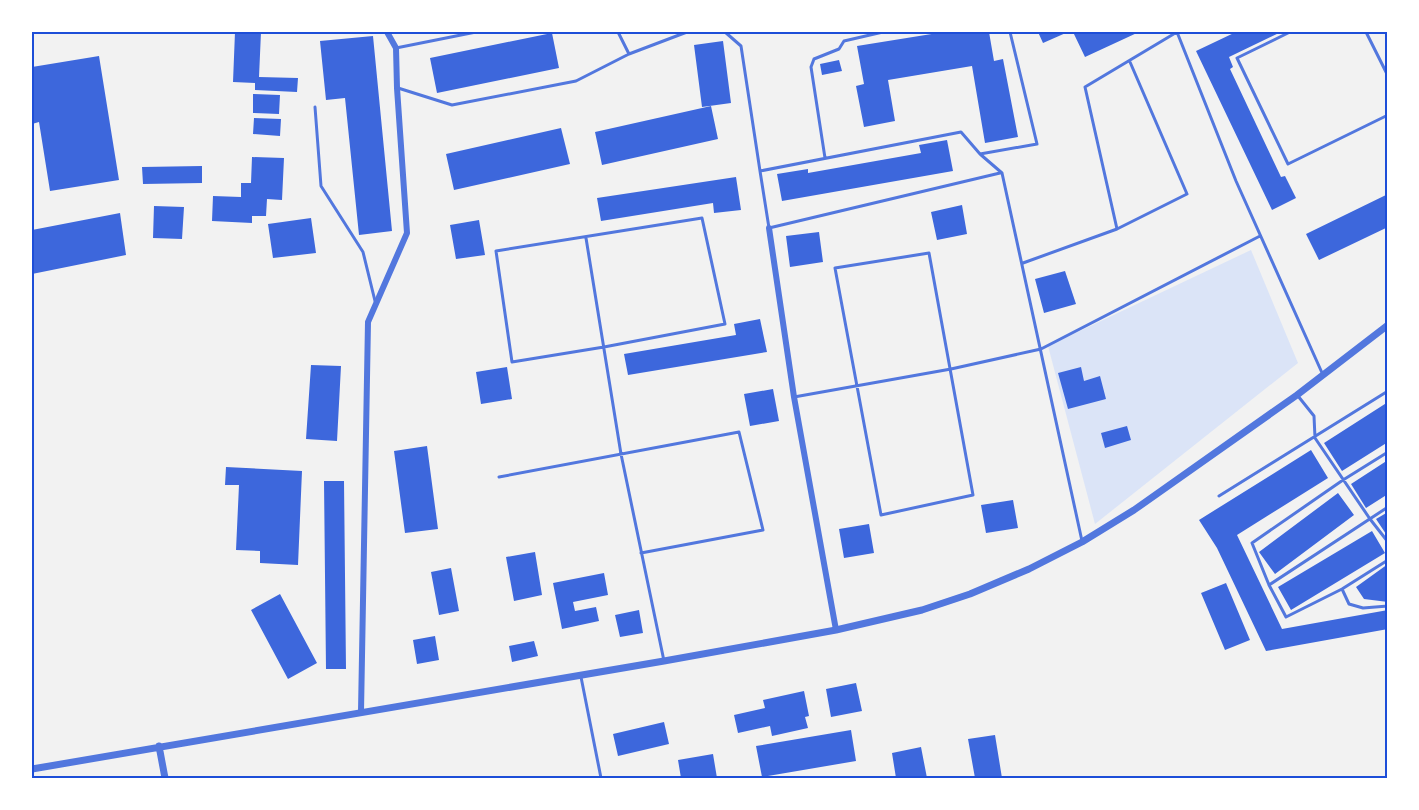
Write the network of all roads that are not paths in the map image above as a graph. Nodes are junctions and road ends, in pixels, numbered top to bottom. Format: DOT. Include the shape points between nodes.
graph roads {
  1 [pos="387,32"];
  2 [pos="476,32"];
  3 [pos="618,32"];
  4 [pos="687,32"];
  5 [pos="725,32"];
  6 [pos="883,32"];
  7 [pos="1010,32"];
  8 [pos="1177,32"];
  9 [pos="1290,32"];
  10 [pos="1365,32"];
  11 [pos="396,48"];
  12 [pos="629,54"];
  13 [pos="1130,62"];
  14 [pos="1388,76"];
  15 [pos="396,88"];
  16 [pos="315,107"];
  17 [pos="1388,115"];
  18 [pos="980,154"];
  19 [pos="825,158"];
  20 [pos="760,171"];
  21 [pos="1002,173"];
  22 [pos="769,228"];
  23 [pos="1117,229"];
  24 [pos="1260,236"];
  25 [pos="586,238"];
  26 [pos="1022,263"];
  27 [pos="376,304"];
  28 [pos="1388,325"];
  29 [pos="604,348"];
  30 [pos="1041,349"];
  31 [pos="951,369"];
  32 [pos="1323,375"];
  33 [pos="856,386"];
  34 [pos="1388,391"];
  35 [pos="1297,395"];
  36 [pos="794,397"];
  37 [pos="1315,438"];
  38 [pos="1388,452"];
  39 [pos="621,454"];
  40 [pos="499,477"];
  41 [pos="1343,480"];
  42 [pos="1220,496"];
  43 [pos="1388,507"];
  44 [pos="1370,519"];
  45 [pos="1082,542"];
  46 [pos="1388,542"];
  47 [pos="641,554"];
  48 [pos="1388,560"];
  49 [pos="1269,585"];
  50 [pos="1342,589"];
  51 [pos="1388,606"];
  52 [pos="836,630"];
  53 [pos="664,661"];
  54 [pos="581,675"];
  55 [pos="361,712"];
  56 [pos="159,747"];
  57 [pos="32,769"];
  58 [pos="165,778"];
  59 [pos="601,778"];
  1 -- 11 [label="street"];
  2 -- 11 [label="lane"];
  3 -- 12 [label="lane"];
  4 -- 12 [label="lane"];
  5 -- 20 [label="lane" via="741,46"];
  6 -- 19 [label="lane" via="844,41 839,49 814,59 811,67"];
  7 -- 18 [label="lane" via="1037,144"];
  8 -- 13 [label="lane"];
  8 -- 24 [label="lane"];
  9 -- 17 [label="lane" via="1237,58 1288,164"];
  10 -- 14 [label="lane"];
  11 -- 15 [label="street"];
  12 -- 15 [label="lane" via="576,81 452,105"];
  13 -- 23 [label="lane" via="1085,87"];
  13 -- 23 [label="lane" via="1187,194"];
  15 -- 27 [label="street" via="407,233"];
  16 -- 27 [label="lane" via="321,186 363,252"];
  18 -- 19 [label="lane" via="961,132"];
  18 -- 21 [label="lane"];
  19 -- 20 [label="lane"];
  20 -- 22 [label="lane"];
  21 -- 22 [label="lane"];
  21 -- 26 [label="lane"];
  22 -- 36 [label="street"];
  23 -- 26 [label="lane"];
  24 -- 30 [label="lane"];
  24 -- 32 [label="lane"];
  25 -- 29 [label="lane"];
  25 -- 29 [label="lane" via="496,251 512,362"];
  25 -- 29 [label="lane" via="702,218 725,324"];
  26 -- 30 [label="lane"];
  27 -- 55 [label="street" via="368,322"];
  28 -- 32 [label="street"];
  29 -- 39 [label="lane"];
  30 -- 31 [label="lane"];
  30 -- 45 [label="lane"];
  31 -- 33 [label="lane"];
  31 -- 33 [label="lane" via="929,253 835,268"];
  31 -- 33 [label="lane" via="973,495 881,515"];
  32 -- 35 [label="street"];
  33 -- 36 [label="lane"];
  34 -- 37 [label="lane"];
  35 -- 37 [label="lane" via="1314,416"];
  35 -- 45 [label="street"];
  36 -- 52 [label="street"];
  37 -- 41 [label="lane"];
  37 -- 42 [label="lane"];
  38 -- 41 [label="lane"];
  39 -- 40 [label="lane"];
  39 -- 47 [label="lane"];
  39 -- 47 [label="lane" via="739,432 763,530"];
  41 -- 44 [label="lane"];
  41 -- 49 [label="lane" via="1252,543"];
  43 -- 44 [label="lane"];
  44 -- 46 [label="lane"];
  44 -- 49 [label="lane"];
  45 -- 52 [label="street" via="970,594"];
  47 -- 53 [label="lane"];
  48 -- 50 [label="lane"];
  49 -- 50 [label="lane" via="1286,617"];
  50 -- 51 [label="lane" via="1349,604 1363,608"];
  52 -- 53 [label="street"];
  53 -- 54 [label="street"];
  54 -- 55 [label="street"];
  54 -- 59 [label="lane"];
  55 -- 56 [label="street"];
  56 -- 57 [label="street"];
  56 -- 58 [label="street"];
}
